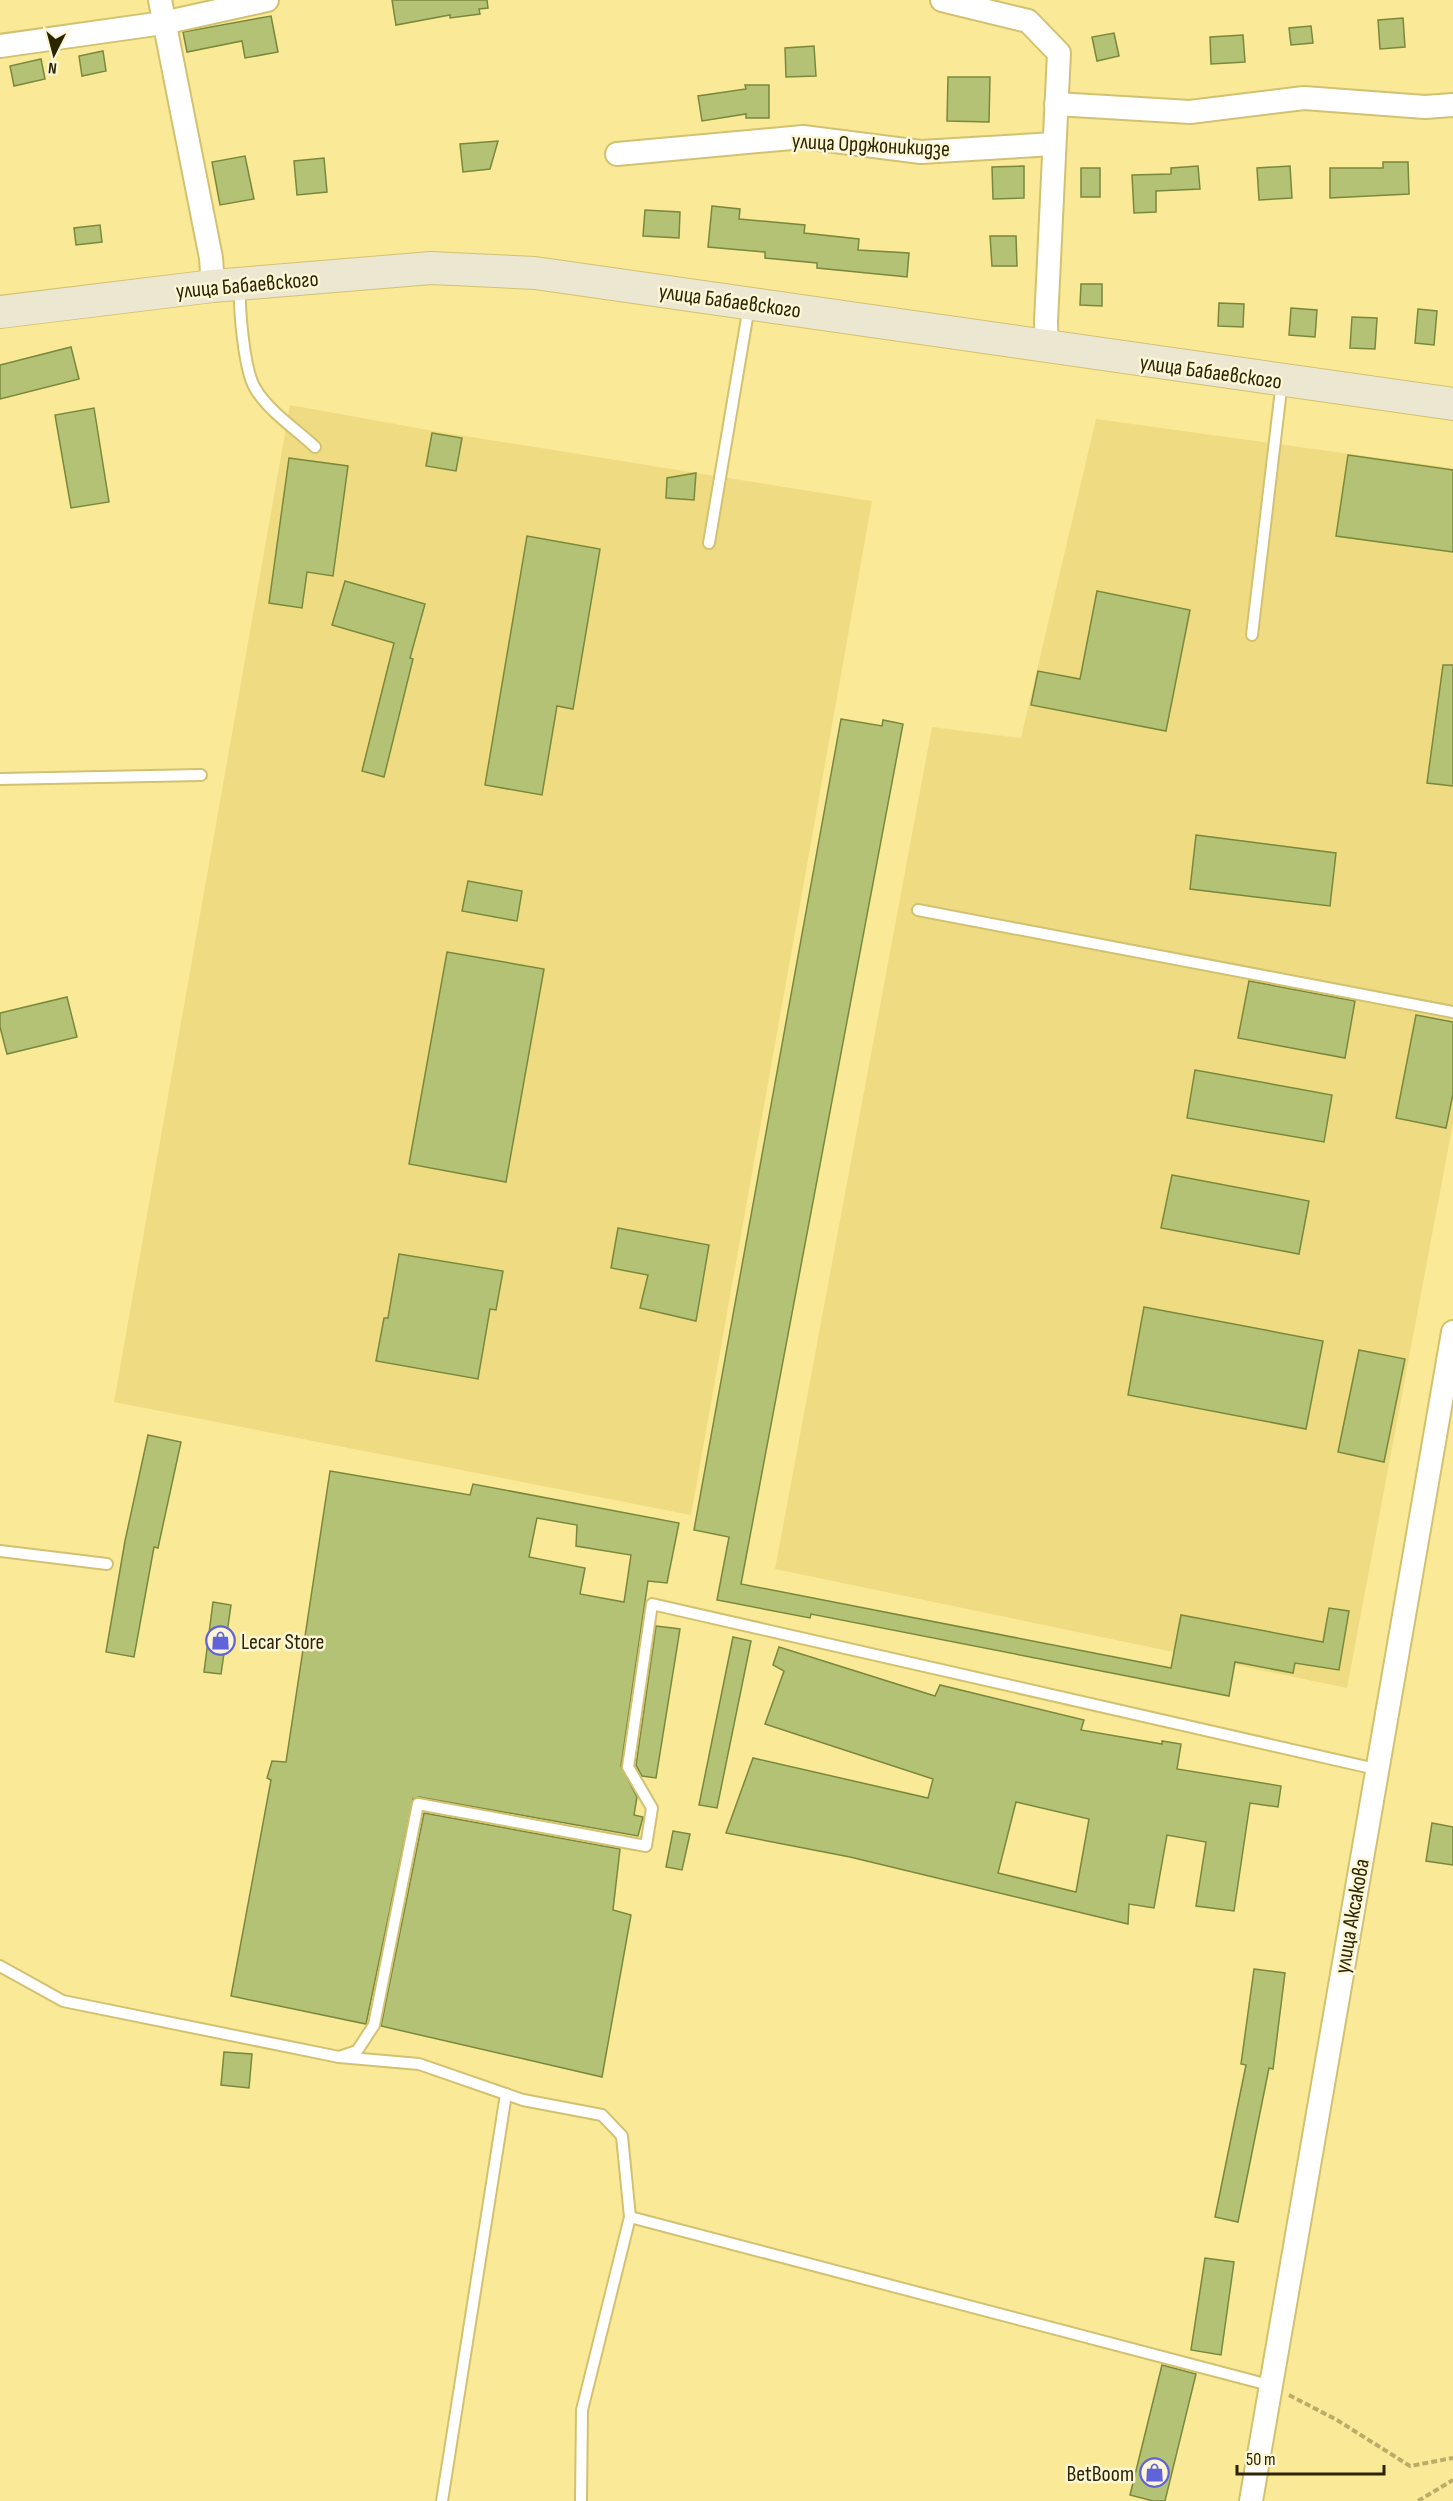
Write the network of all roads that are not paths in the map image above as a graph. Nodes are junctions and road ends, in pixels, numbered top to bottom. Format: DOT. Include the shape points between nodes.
graph roads {
  1 [pos="160,0"];
  2 [pos="267,0"];
  3 [pos="942,0"];
  4 [pos="163,23"];
  5 [pos="0,46"];
  6 [pos="1056,104"];
  7 [pos="1453,105"];
  8 [pos="1054,144"];
  9 [pos="617,154"];
  10 [pos="226,285"];
  11 [pos="750,303"];
  12 [pos="1,312"];
  13 [pos="1047,348"];
  14 [pos="1282,381"];
  15 [pos="1453,404"];
  16 [pos="315,447"];
  17 [pos="710,543"];
  18 [pos="1252,635"];
  19 [pos="201,775"];
  20 [pos="0,779"];
  21 [pos="918,910"];
  22 [pos="1453,1012"];
  23 [pos="1453,1332"];
  24 [pos="0,1551"];
  25 [pos="107,1564"];
  26 [pos="1376,1768"];
  27 [pos="0,1966"];
  28 [pos="339,2057"];
  29 [pos="506,2094"];
  30 [pos="630,2217"];
  31 [pos="1269,2385"];
  32 [pos="442,2501"];
  33 [pos="581,2501"];
  34 [pos="1251,2501"];
  1 -- 4 [label="street"];
  2 -- 4 [label="street"];
  3 -- 6 [label="street" via="1028,21 1059,53"];
  4 -- 5 [label="street"];
  4 -- 10 [label="street" via="211,258"];
  6 -- 7 [label="street" via="1190,112 1304,98 1425,107"];
  6 -- 8 [label="street"];
  8 -- 9 [label="street, улица Орджоникидзе" via="921,152 803,137"];
  8 -- 13 [label="street"];
  10 -- 11 [label="main road, улица Бабаевского" via="431,268 535,273"];
  10 -- 12 [label="main road, улица Бабаевского"];
  10 -- 16 [label="lane" via="238,316 254,387"];
  11 -- 13 [label="main road, улица Бабаевского"];
  11 -- 17 [label="lane"];
  13 -- 14 [label="main road, улица Бабаевского"];
  14 -- 15 [label="main road, улица Бабаевского"];
  14 -- 18 [label="lane"];
  19 -- 20 [label="lane"];
  21 -- 22 [label="lane"];
  23 -- 26 [label="street, улица Аксакова"];
  24 -- 25 [label="lane"];
  26 -- 28 [label="lane" via="652,1604 628,1767 652,1808 646,1846 418,1804 374,2025 357,2051"];
  26 -- 31 [label="street, улица Аксакова"];
  27 -- 28 [label="lane" via="63,2001"];
  28 -- 29 [label="lane" via="419,2064"];
  29 -- 30 [label="lane" via="602,2115 622,2136"];
  29 -- 32 [label="lane"];
  30 -- 31 [label="lane"];
  30 -- 33 [label="lane" via="582,2410"];
  31 -- 34 [label="street, улица Аксакова"];
}
